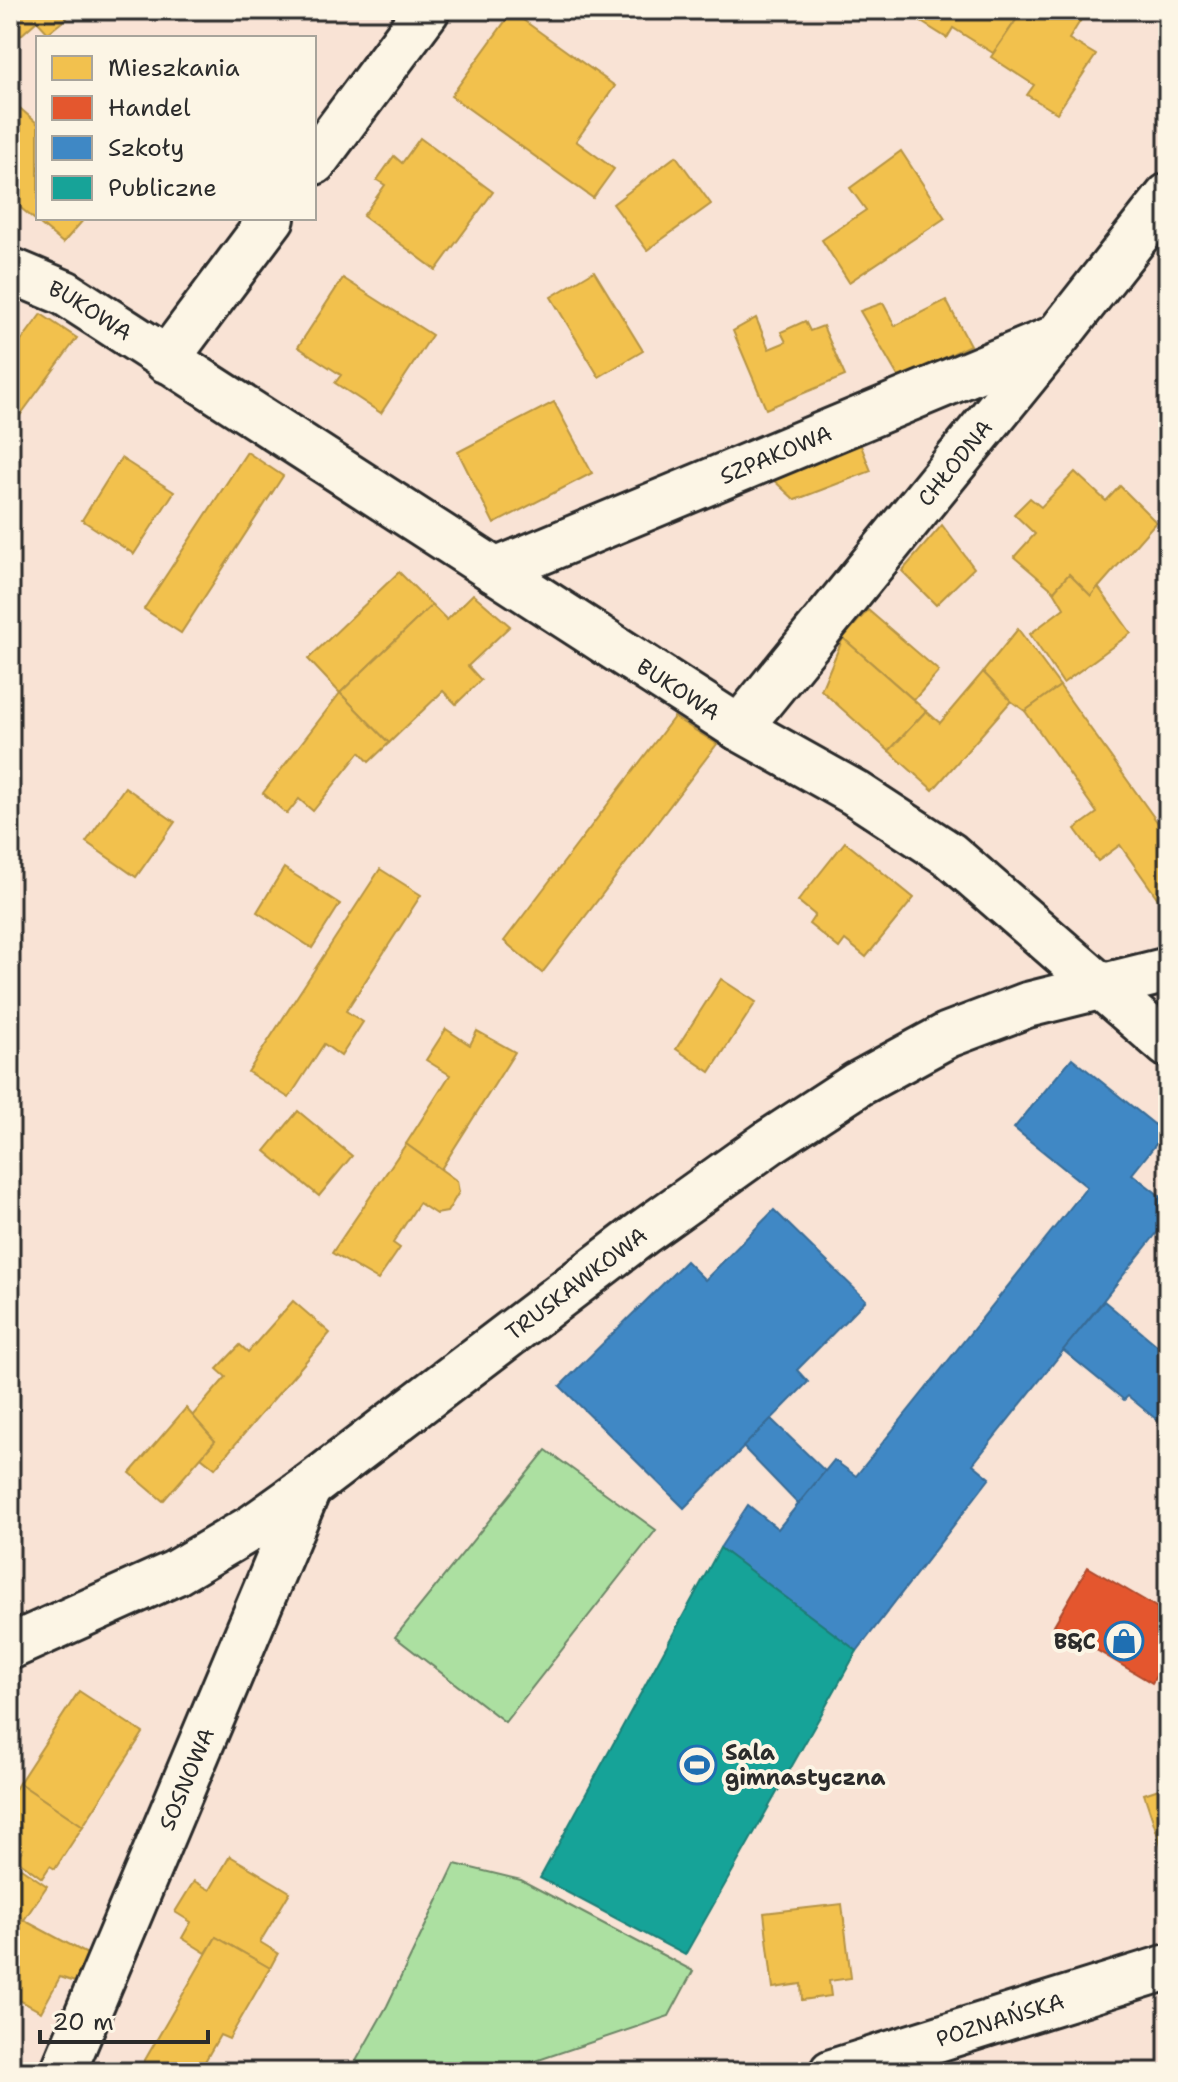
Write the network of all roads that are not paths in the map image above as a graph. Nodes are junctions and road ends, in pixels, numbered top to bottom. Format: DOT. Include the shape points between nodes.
graph roads {
  1 [pos="427,10"];
  2 [pos="316,159"];
  3 [pos="1168,196"];
  4 [pos="271,220"];
  5 [pos="10,270"];
  6 [pos="1057,337"];
  7 [pos="166,360"];
  8 [pos="495,571"];
  9 [pos="739,728"];
  10 [pos="1168,970"];
  11 [pos="1099,986"];
  12 [pos="1168,1045"];
  13 [pos="309,1487"];
  14 [pos="10,1647"];
  15 [pos="1168,1967"];
  16 [pos="63,2072"];
  17 [pos="832,2072"];
  1 -- 2 [label="street"];
  3 -- 6 [label="street, CHŁODNA"];
  4 -- 7 [label="street"];
  5 -- 7 [label="street, BUKOWA" via="65,293"];
  6 -- 8 [label="street, SZPAKOWA"];
  6 -- 9 [label="street, CHŁODNA"];
  7 -- 8 [label="street, BUKOWA"];
  8 -- 9 [label="street, BUKOWA"];
  9 -- 11 [label="street, BUKOWA" via="855,793 950,855"];
  10 -- 11 [label="street, TRUSKAWKOWA"];
  11 -- 12 [label="street, BUKOWA"];
  11 -- 13 [label="street, TRUSKAWKOWA" via="1027,1005 948,1035 858,1084 645,1231"];
  13 -- 14 [label="street, TRUSKAWKOWA" via="175,1573"];
  13 -- 16 [label="street, SOSNOWA"];
  15 -- 17 [label="street, POZNAŃSKA"];
}
